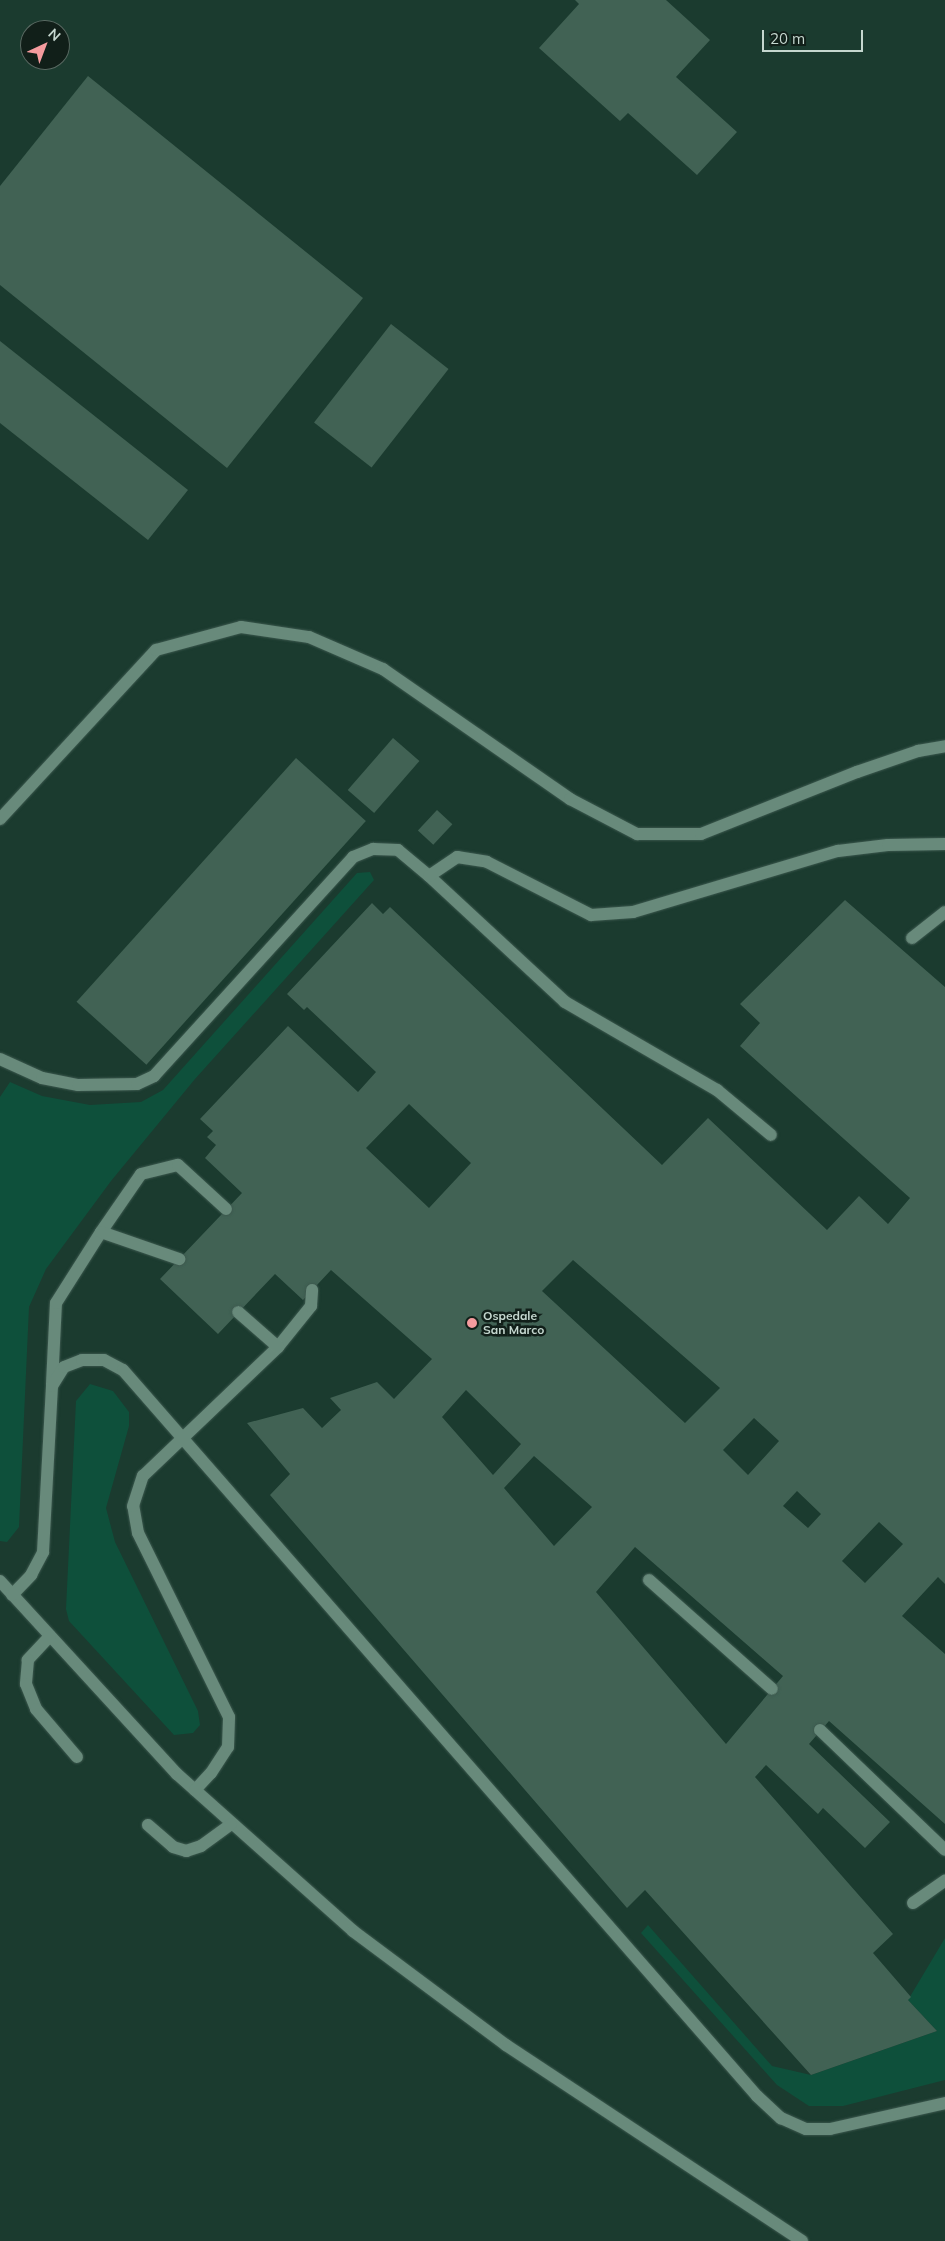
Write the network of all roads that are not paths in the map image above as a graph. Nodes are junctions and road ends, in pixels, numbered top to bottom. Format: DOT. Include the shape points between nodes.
graph roads {
  1 [pos="945,746"];
  2 [pos="0,820"];
  3 [pos="945,844"];
  4 [pos="429,876"];
  5 [pos="945,912"];
  6 [pos="912,938"];
  7 [pos="0,1059"];
  8 [pos="771,1135"];
  9 [pos="226,1209"];
  10 [pos="101,1232"];
  11 [pos="179,1259"];
  12 [pos="312,1290"];
  13 [pos="238,1312"];
  14 [pos="278,1347"];
  15 [pos="52,1386"];
  16 [pos="183,1441"];
  17 [pos="649,1580"];
  18 [pos="0,1581"];
  19 [pos="12,1595"];
  20 [pos="50,1636"];
  21 [pos="772,1689"];
  22 [pos="820,1730"];
  23 [pos="77,1757"];
  24 [pos="195,1790"];
  25 [pos="231,1824"];
  26 [pos="148,1825"];
  27 [pos="945,1850"];
  28 [pos="945,1881"];
  29 [pos="913,1903"];
  30 [pos="945,2102"];
  31 [pos="802,2241"];
  1 -- 2 [label="lane" via="918,751 857,772 701,834 637,834 570,799 383,669 309,637 241,627 156,650"];
  3 -- 4 [label="lane" via="888,845 838,851 633,912 591,915 487,862 457,857"];
  4 -- 7 [label="lane" via="398,850 373,849 353,857 154,1076 137,1084 78,1085 42,1078"];
  4 -- 8 [label="lane" via="566,1002 718,1090"];
  5 -- 6 [label="lane"];
  9 -- 10 [label="lane" via="178,1165 141,1174"];
  10 -- 11 [label="lane"];
  10 -- 15 [label="lane" via="56,1303"];
  12 -- 14 [label="lane" via="311,1306"];
  13 -- 14 [label="lane"];
  14 -- 16 [label="lane"];
  15 -- 16 [label="lane" via="64,1367 82,1360 104,1360 123,1370"];
  15 -- 19 [label="lane" via="43,1552 31,1576"];
  16 -- 24 [label="lane" via="143,1476 133,1506 138,1533 229,1717 228,1747"];
  16 -- 30 [label="lane" via="750,2089 781,2118 806,2130 830,2130"];
  17 -- 21 [label="lane"];
  18 -- 19 [label="lane"];
  19 -- 20 [label="lane"];
  20 -- 23 [label="lane" via="28,1660 26,1684 36,1709"];
  20 -- 24 [label="lane"];
  22 -- 27 [label="lane"];
  24 -- 25 [label="lane"];
  25 -- 26 [label="lane" via="201,1846 186,1851 172,1847"];
  25 -- 31 [label="lane" via="353,1931 499,2040"];
  28 -- 29 [label="lane"];
}
